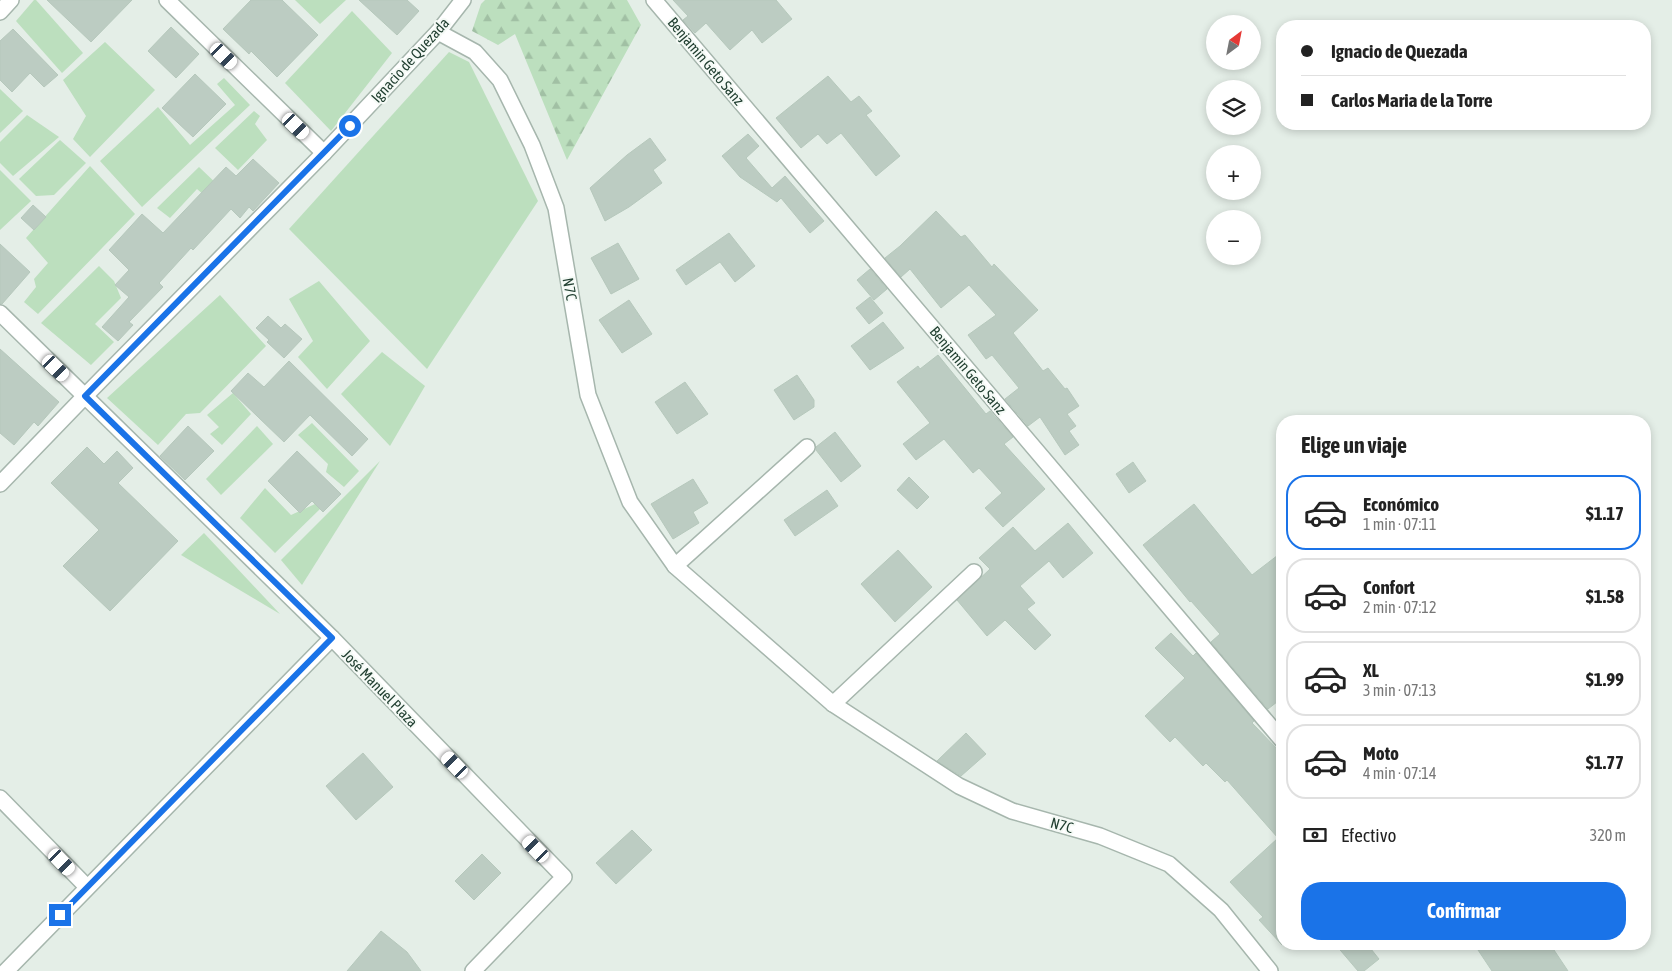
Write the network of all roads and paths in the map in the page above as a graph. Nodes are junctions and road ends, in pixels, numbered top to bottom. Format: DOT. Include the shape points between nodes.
graph roads {
  1 [pos="12,0"];
  2 [pos="167,0"];
  3 [pos="463,0"];
  4 [pos="654,0"];
  5 [pos="0,12"];
  6 [pos="438,32"];
  7 [pos="324,154"];
  8 [pos="0,313"];
  9 [pos="85,396"];
  10 [pos="807,447"];
  11 [pos="0,484"];
  12 [pos="675,566"];
  13 [pos="974,572"];
  14 [pos="332,638"];
  15 [pos="833,704"];
  16 [pos="1276,733"];
  17 [pos="0,798"];
  18 [pos="87,887"];
  19 [pos="6,971"];
  20 [pos="473,971"];
  21 [pos="1270,971"];
  1 -- 5 [label="street"];
  2 -- 7 [label="street"];
  3 -- 6 [label="street, Ignacio de Quezada"];
  4 -- 16 [label="street, Benjamin Geto Sanz"];
  6 -- 7 [label="street, Ignacio de Quezada"];
  6 -- 12 [label="street, N7C" via="475,52 500,80 532,145 556,208 588,395 630,502"];
  7 -- 9 [label="street, Ignacio de Quezada"];
  8 -- 9 [label="street, José Manuel Plaza"];
  9 -- 11 [label="street, Ignacio de Quezada"];
  9 -- 14 [label="street, José Manuel Plaza"];
  10 -- 12 [label="street"];
  12 -- 15 [label="street, N7C"];
  13 -- 15 [label="street"];
  14 -- 18 [label="street"];
  14 -- 20 [label="street, José Manuel Plaza" via="564,877"];
  15 -- 21 [label="street, N7C" via="958,786 1012,811 1100,836 1169,864 1221,910"];
  17 -- 18 [label="street"];
  18 -- 19 [label="street"];
}
